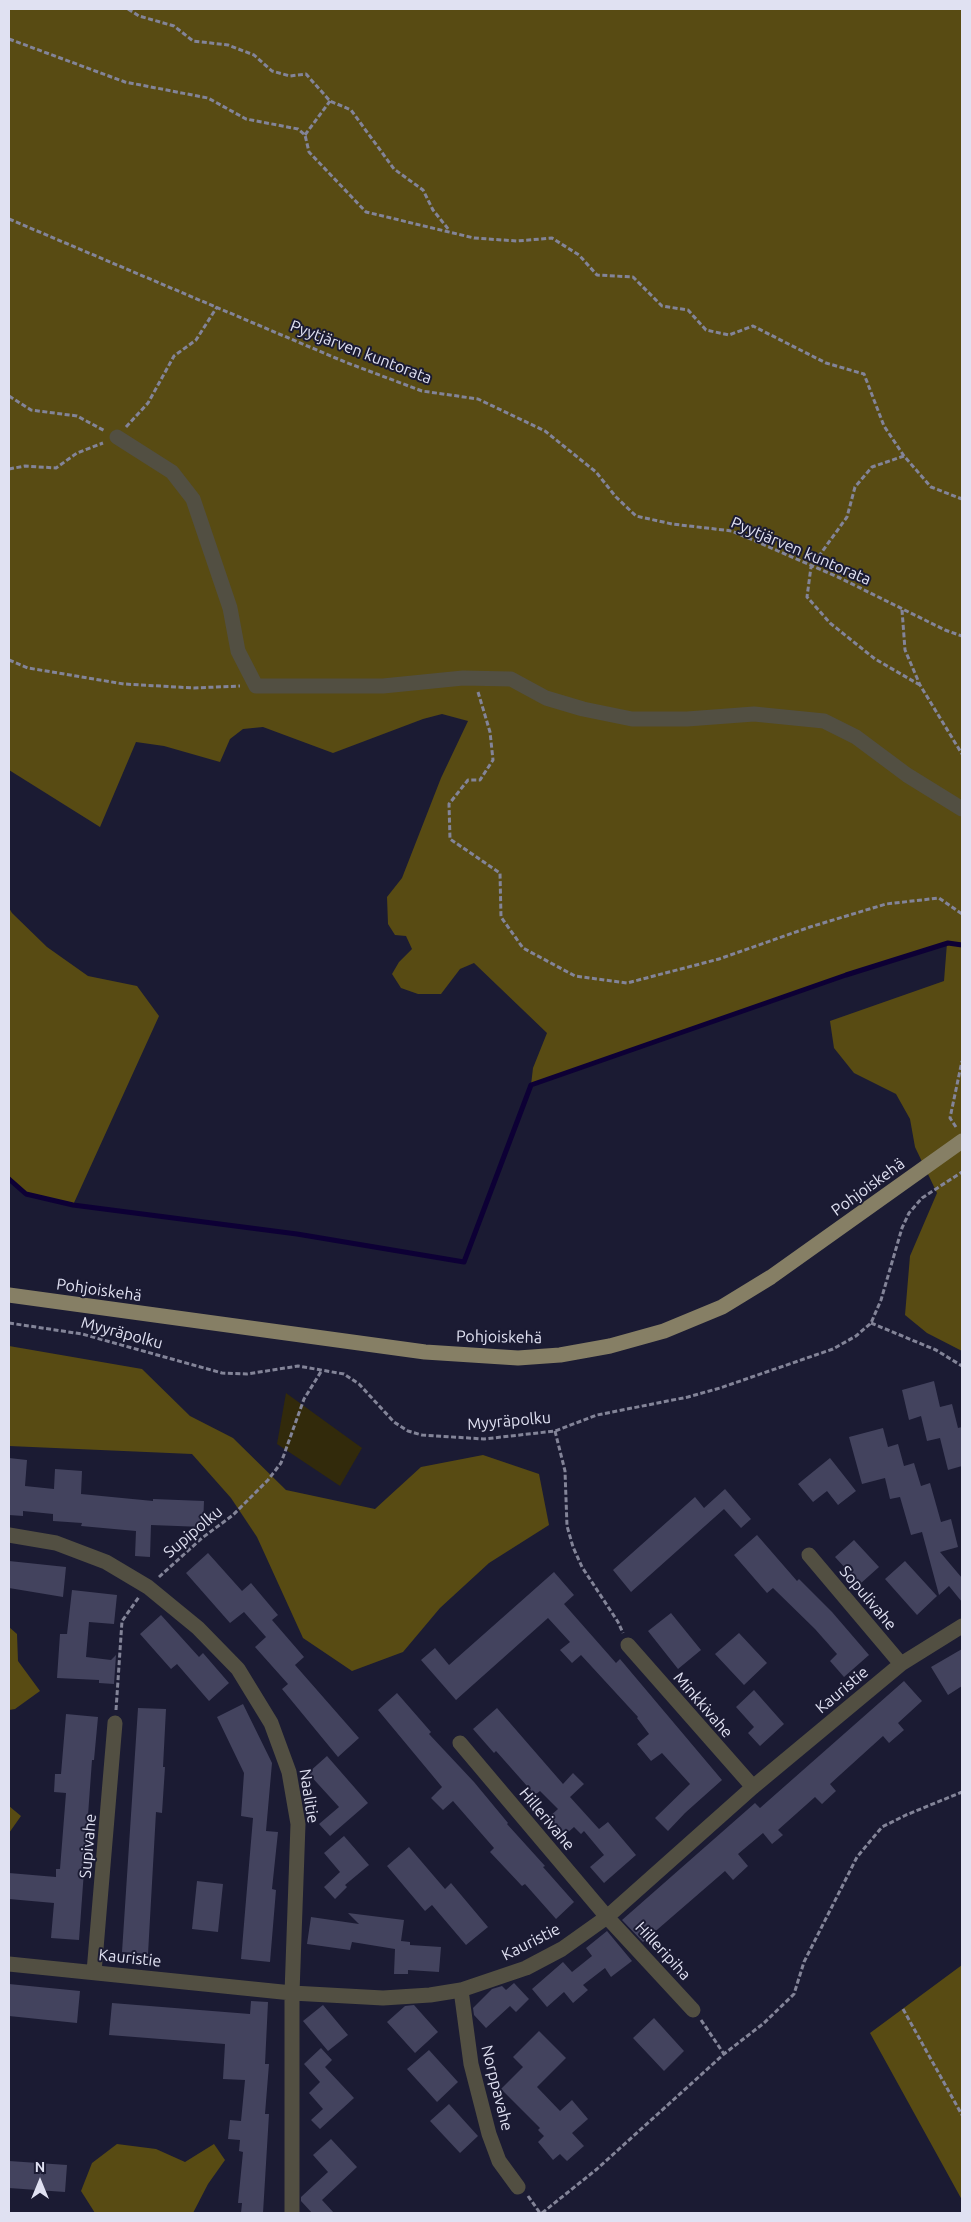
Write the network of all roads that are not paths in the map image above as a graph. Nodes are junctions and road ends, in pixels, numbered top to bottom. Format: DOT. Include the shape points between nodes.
graph roads {
  1 [pos="117,438"];
  2 [pos="962,809"];
  3 [pos="960,1135"];
  4 [pos="9,1295"];
  5 [pos="9,1535"];
  6 [pos="809,1555"];
  7 [pos="962,1626"];
  8 [pos="628,1645"];
  9 [pos="901,1664"];
  10 [pos="115,1724"];
  11 [pos="460,1743"];
  12 [pos="753,1787"];
  13 [pos="607,1917"];
  14 [pos="9,1964"];
  15 [pos="94,1972"];
  16 [pos="461,1990"];
  17 [pos="292,1993"];
  18 [pos="693,2010"];
  19 [pos="518,2187"];
  20 [pos="292,2213"];
  1 -- 2 [label="street" via="172,472 192,499 230,608 238,651 256,686 383,686 474,678 511,679 546,698 632,719 754,714 824,722 856,738"];
  3 -- 4 [label="main road, Pohjoiskehä" via="772,1277 722,1306 664,1331 560,1355 518,1358 425,1352"];
  5 -- 17 [label="street, Naalitie" via="56,1543 106,1562 148,1587 198,1628 238,1669 271,1723 286,1764 298,1824"];
  6 -- 9 [label="street, Sopulivahe"];
  7 -- 9 [label="street, Kauristie"];
  8 -- 12 [label="street, Minkkivahe"];
  9 -- 12 [label="street, Kauristie"];
  10 -- 15 [label="street, Supivahe"];
  11 -- 13 [label="street, Hillerivahe"];
  12 -- 13 [label="street, Kauristie"];
  13 -- 16 [label="street, Kauristie" via="562,1949 526,1968"];
  13 -- 18 [label="street, Hilleripiha"];
  14 -- 15 [label="street, Kauristie"];
  15 -- 17 [label="street, Kauristie"];
  16 -- 17 [label="street, Kauristie" via="383,1998"];
  16 -- 19 [label="street, Norppavahe" via="471,2064 489,2134 499,2161"];
  17 -- 20 [label="street, Naalitie"];
}
